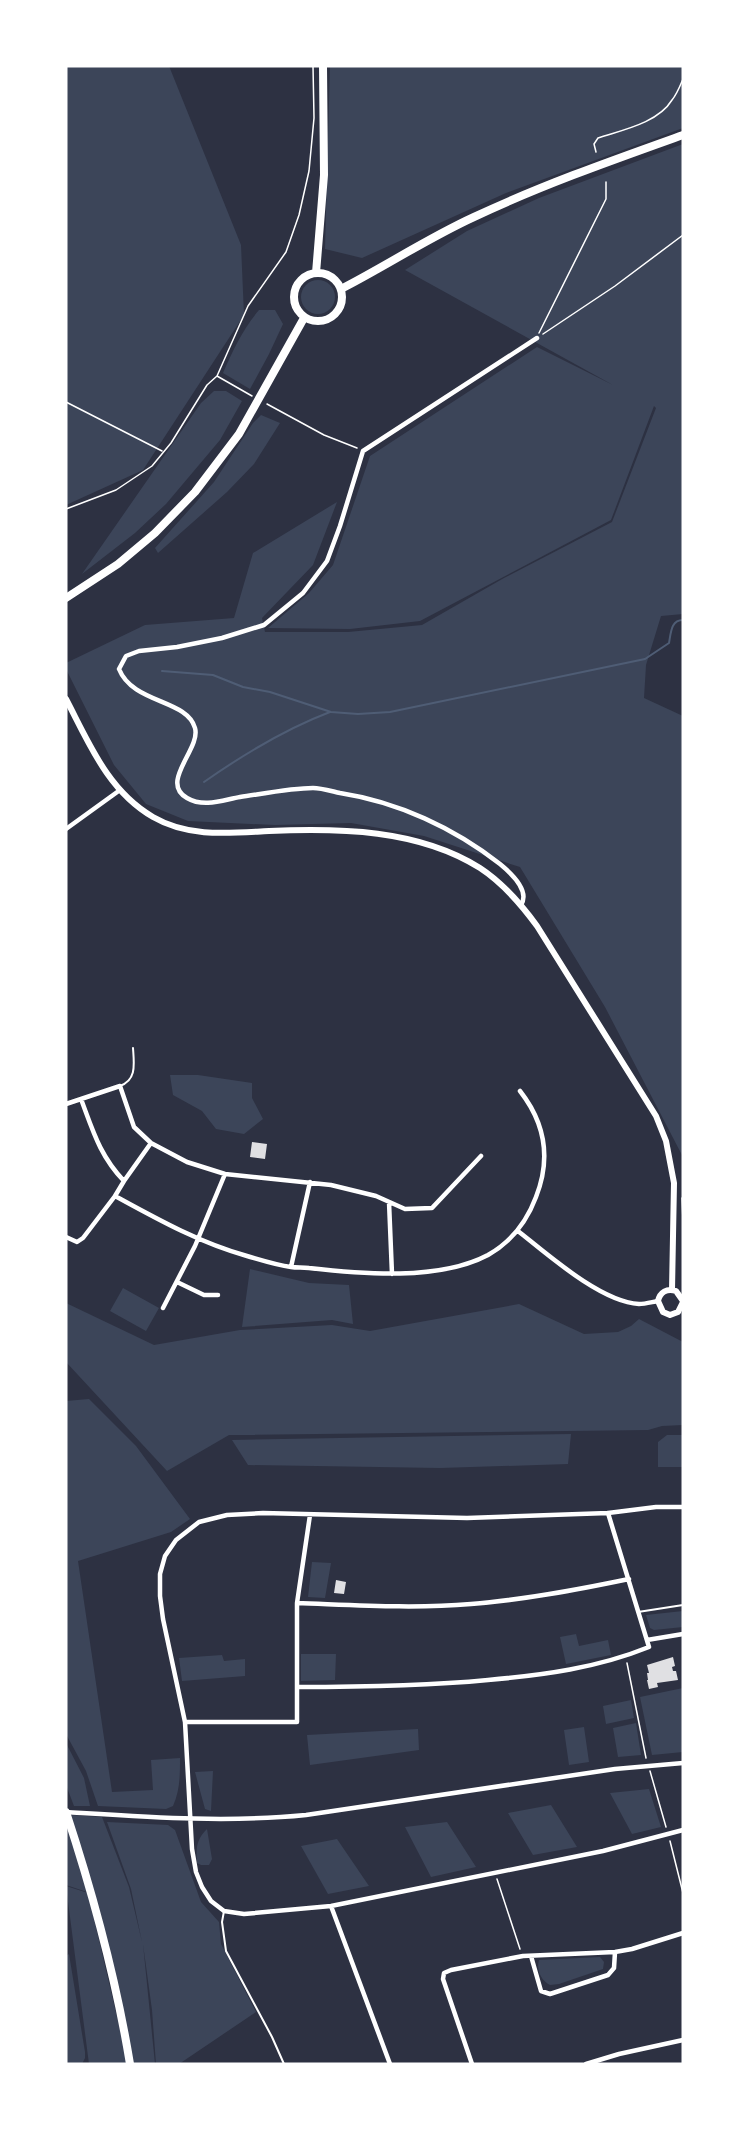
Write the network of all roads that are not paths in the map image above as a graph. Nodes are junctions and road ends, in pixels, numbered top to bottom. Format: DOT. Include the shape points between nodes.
graph roads {
  1 [pos="323,66"];
  2 [pos="683,135"];
  3 [pos="316,273"];
  4 [pos="341,289"];
  5 [pos="304,318"];
  6 [pos="537,338"];
  7 [pos="66,598"];
  8 [pos="66,699"];
  9 [pos="120,790"];
  10 [pos="66,829"];
  11 [pos="521,905"];
  12 [pos="133,1048"];
  13 [pos="120,1086"];
  14 [pos="520,1091"];
  15 [pos="81,1099"];
  16 [pos="66,1104"];
  17 [pos="151,1143"];
  18 [pos="481,1156"];
  19 [pos="225,1174"];
  20 [pos="124,1181"];
  21 [pos="310,1182"];
  22 [pos="115,1196"];
  23 [pos="388,1202"];
  24 [pos="518,1231"];
  25 [pos="66,1237"];
  26 [pos="198,1238"];
  27 [pos="291,1267"];
  28 [pos="392,1274"];
  29 [pos="177,1282"];
  30 [pos="672,1290"];
  31 [pos="218,1295"];
  32 [pos="658,1301"];
  33 [pos="683,1301"];
  34 [pos="163,1308"];
  35 [pos="681,1315"];
  36 [pos="683,1508"];
  37 [pos="608,1513"];
  38 [pos="310,1515"];
  39 [pos="629,1579"];
  40 [pos="297,1603"];
  41 [pos="683,1605"];
  42 [pos="638,1612"];
  43 [pos="683,1634"];
  44 [pos="646,1640"];
  45 [pos="297,1687"];
  46 [pos="185,1722"];
  47 [pos="683,1763"];
  48 [pos="66,1812"];
  49 [pos="189,1819"];
  50 [pos="683,1830"];
  51 [pos="331,1906"];
  52 [pos="224,1911"];
  53 [pos="683,1933"];
  54 [pos="615,1952"];
  55 [pos="531,1956"];
  56 [pos="683,2040"];
  57 [pos="130,2064"];
  58 [pos="284,2064"];
  59 [pos="390,2064"];
  60 [pos="472,2064"];
  61 [pos="586,2064"];
  1 -- 3 [label="main road" via="324,175"];
  2 -- 4 [label="main road" via="510,200 437,235"];
  3 -- 4 [label="main road" via="331,277"];
  3 -- 5 [label="main road" via="302,278 294,291 295,306"];
  4 -- 5 [label="main road" via="341,304 333,317 319,322"];
  5 -- 7 [label="main road" via="239,434 195,492 118,564"];
  6 -- 11 [label="street" via="363,451 327,561 303,593 264,625 222,638 139,651 126,656 119,669 123,679 137,691 182,711 196,729 195,741 177,781 186,798 212,803 313,788 392,805 462,839 502,866 525,894"];
  8 -- 9 [label="street" via="101,766"];
  9 -- 10 [label="street"];
  9 -- 11 [label="street" via="154,817 193,832 350,831 427,845 480,868"];
  11 -- 30 [label="street" via="656,1116 666,1141 675,1195"];
  12 -- 13 [label="lane" via="134,1074 127,1084"];
  13 -- 15 [label="street"];
  13 -- 17 [label="street" via="134,1127"];
  14 -- 24 [label="street" via="532,1107 542,1132 545,1157 543,1180"];
  15 -- 16 [label="street"];
  15 -- 20 [label="street" via="100,1151"];
  17 -- 19 [label="street" via="187,1162"];
  17 -- 20 [label="street"];
  18 -- 23 [label="street" via="432,1208 405,1209"];
  19 -- 21 [label="street"];
  19 -- 26 [label="street"];
  20 -- 22 [label="street"];
  21 -- 23 [label="street" via="358,1191"];
  21 -- 27 [label="street"];
  22 -- 25 [label="street" via="83,1238 77,1242"];
  22 -- 26 [label="street"];
  23 -- 28 [label="street"];
  24 -- 28 [label="street" via="490,1254 467,1264"];
  24 -- 32 [label="street" via="591,1286 639,1304"];
  26 -- 27 [label="street"];
  26 -- 29 [label="street"];
  27 -- 28 [label="street"];
  29 -- 31 [label="street" via="204,1295"];
  29 -- 34 [label="street"];
  30 -- 32 [label="street" via="664,1291"];
  30 -- 33 [label="street" via="680,1293"];
  32 -- 35 [label="street" via="663,1312"];
  33 -- 35 [label="street"];
  36 -- 37 [label="street"];
  37 -- 38 [label="street" via="467,1518"];
  37 -- 39 [label="street"];
  38 -- 40 [label="street"];
  38 -- 46 [label="street" via="226,1515 199,1522 176,1540 165,1556 160,1596"];
  39 -- 40 [label="street" via="470,1604"];
  39 -- 42 [label="street"];
  40 -- 45 [label="street"];
  41 -- 42 [label="lane"];
  42 -- 44 [label="street"];
  43 -- 44 [label="street"];
  44 -- 45 [label="street" via="648,1647 626,1656 594,1666 531,1676 397,1686"];
  45 -- 46 [label="street" via="297,1722"];
  46 -- 49 [label="street"];
  47 -- 49 [label="street" via="306,1815"];
  48 -- 49 [label="street"];
  48 -- 57 [label="main road" via="114,1982"];
  49 -- 52 [label="street" via="202,1887"];
  50 -- 51 [label="street" via="603,1851"];
  51 -- 52 [label="street" via="244,1914"];
  51 -- 59 [label="street"];
  52 -- 58 [label="lane" via="226,1951"];
  53 -- 54 [label="street"];
  54 -- 55 [label="street"];
  54 -- 55 [label="street" via="614,1968 608,1975 550,1994 541,1991"];
  55 -- 60 [label="street" via="444,1973"];
  56 -- 61 [label="street"];
}
